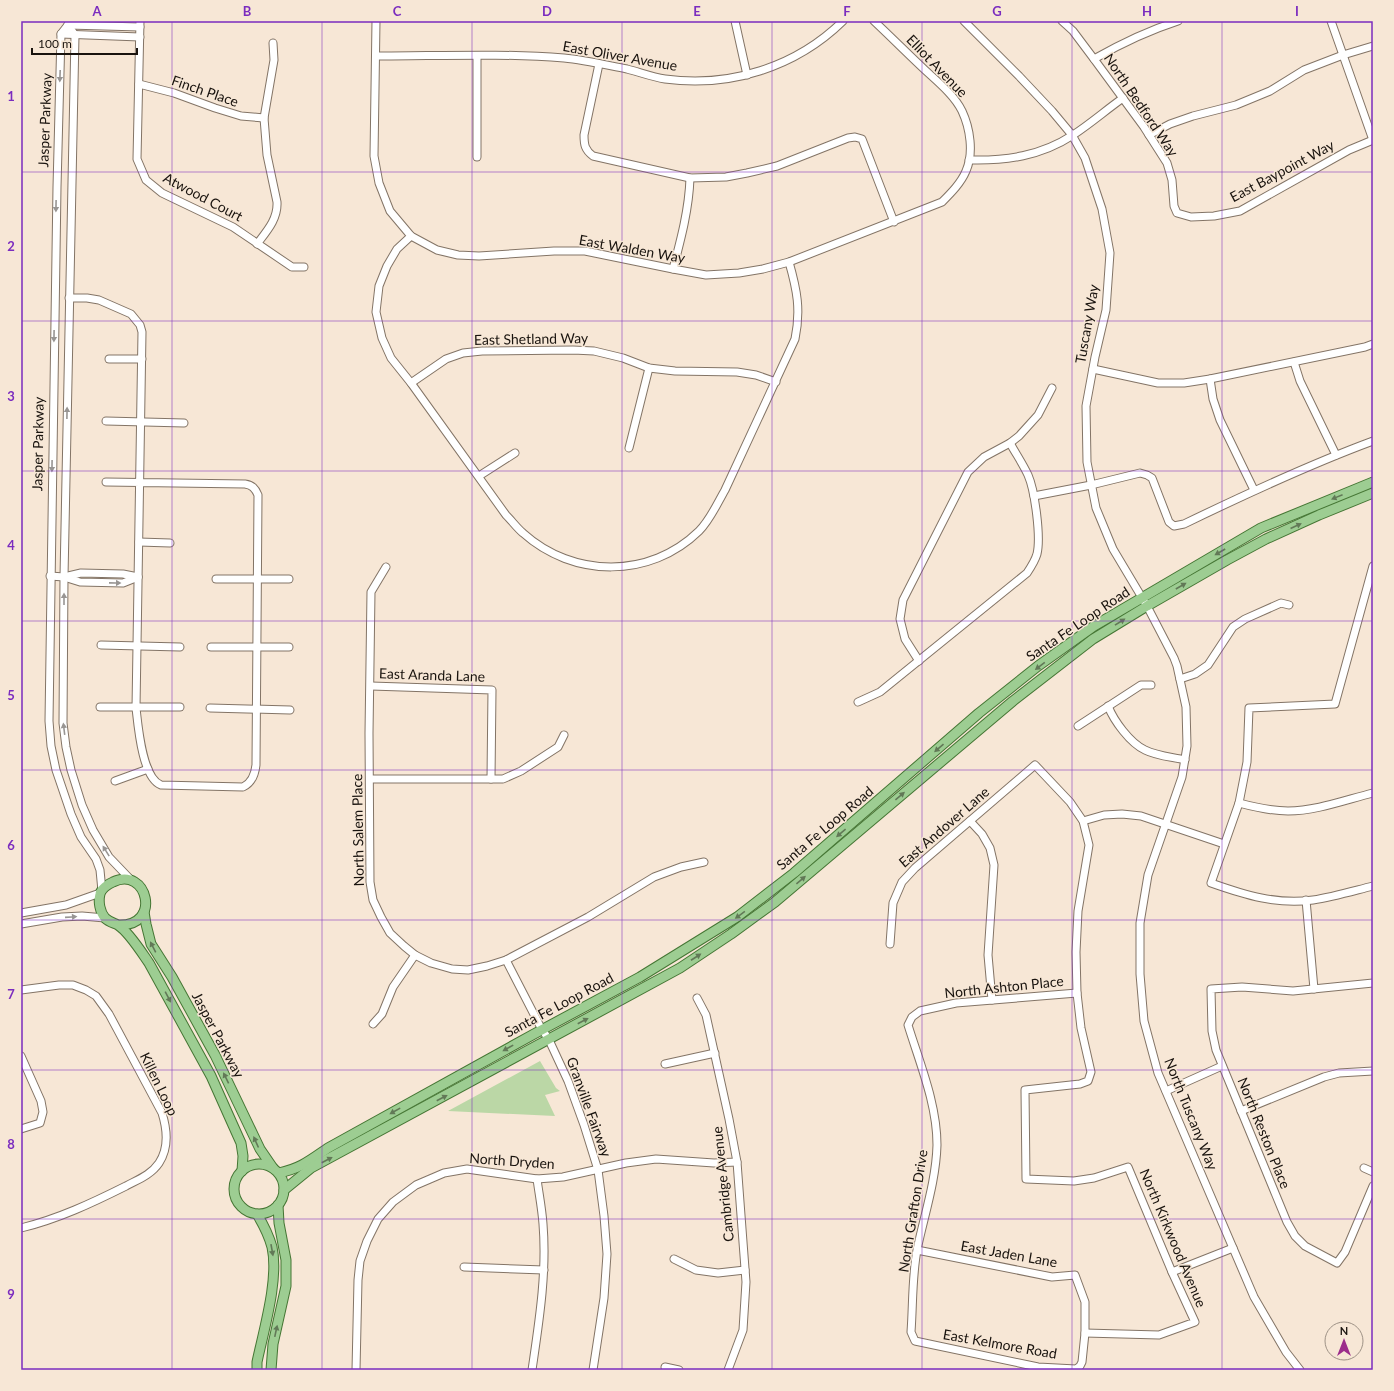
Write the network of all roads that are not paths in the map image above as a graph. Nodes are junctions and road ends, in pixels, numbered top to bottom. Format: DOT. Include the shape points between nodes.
graph roads {
  1 [pos="376,21"];
  2 [pos="735,21"];
  3 [pos="843,21"];
  4 [pos="874,21"];
  5 [pos="964,21"];
  6 [pos="1062,21"];
  7 [pos="1178,21"];
  8 [pos="1331,21"];
  9 [pos="140,24"];
  10 [pos="68,25"];
  11 [pos="61,34"];
  12 [pos="75,35"];
  13 [pos="140,37"];
  14 [pos="273,43"];
  15 [pos="1373,46"];
  16 [pos="1343,55"];
  17 [pos="376,56"];
  18 [pos="477,56"];
  19 [pos="1094,59"];
  20 [pos="599,64"];
  21 [pos="747,75"];
  22 [pos="139,84"];
  23 [pos="1123,98"];
  24 [pos="264,118"];
  25 [pos="1072,135"];
  26 [pos="1149,135"];
  27 [pos="1373,140"];
  28 [pos="477,157"];
  29 [pos="969,160"];
  30 [pos="690,178"];
  31 [pos="1177,213"];
  32 [pos="894,222"];
  33 [pos="411,236"];
  34 [pos="257,244"];
  35 [pos="789,262"];
  36 [pos="304,267"];
  37 [pos="673,269"];
  38 [pos="69,298"];
  39 [pos="1373,344"];
  40 [pos="109,359"];
  41 [pos="142,359"];
  42 [pos="1294,362"];
  43 [pos="649,368"];
  44 [pos="1093,369"];
  45 [pos="1210,379"];
  46 [pos="776,382"];
  47 [pos="411,383"];
  48 [pos="1052,388"];
  49 [pos="106,421"];
  50 [pos="141,422"];
  51 [pos="184,423"];
  52 [pos="1373,441"];
  53 [pos="1010,443"];
  54 [pos="629,448"];
  55 [pos="515,453"];
  56 [pos="1336,455"];
  57 [pos="479,476"];
  58 [pos="106,482"];
  59 [pos="140,482"];
  60 [pos="1373,482"];
  61 [pos="1092,485"];
  62 [pos="1254,490"];
  63 [pos="1373,493"];
  64 [pos="1034,496"];
  65 [pos="139,542"];
  66 [pos="170,543"];
  67 [pos="1373,566"];
  68 [pos="386,567"];
  69 [pos="50,576"];
  70 [pos="64,577"];
  71 [pos="138,577"];
  72 [pos="216,579"];
  73 [pos="258,579"];
  74 [pos="289,580"];
  75 [pos="1144,602"];
  76 [pos="1289,605"];
  77 [pos="101,645"];
  78 [pos="137,646"];
  79 [pos="180,647"];
  80 [pos="211,647"];
  81 [pos="256,647"];
  82 [pos="289,647"];
  83 [pos="919,661"];
  84 [pos="1180,679"];
  85 [pos="1150,685"];
  86 [pos="371,686"];
  87 [pos="858,702"];
  88 [pos="1108,706"];
  89 [pos="100,707"];
  90 [pos="180,707"];
  91 [pos="136,708"];
  92 [pos="210,708"];
  93 [pos="256,709"];
  94 [pos="290,710"];
  95 [pos="1078,726"];
  96 [pos="564,735"];
  97 [pos="1185,760"];
  98 [pos="1035,766"];
  99 [pos="148,769"];
  100 [pos="370,779"];
  101 [pos="491,779"];
  102 [pos="115,781"];
  103 [pos="1373,793"];
  104 [pos="1238,803"];
  105 [pos="970,821"];
  106 [pos="1083,821"];
  107 [pos="1166,824"];
  108 [pos="1224,844"];
  109 [pos="704,862"];
  110 [pos="131,880"];
  111 [pos="1373,886"];
  112 [pos="101,892"];
  113 [pos="1306,900"];
  114 [pos="144,912"];
  115 [pos="21,913"];
  116 [pos="106,918"];
  117 [pos="21,924"];
  118 [pos="118,925"];
  119 [pos="890,944"];
  120 [pos="415,955"];
  121 [pos="506,960"];
  122 [pos="1373,983"];
  123 [pos="1314,989"];
  124 [pos="21,990"];
  125 [pos="1077,993"];
  126 [pos="697,998"];
  127 [pos="992,1000"];
  128 [pos="912,1016"];
  129 [pos="373,1024"];
  130 [pos="543,1030"];
  131 [pos="549,1040"];
  132 [pos="715,1053"];
  133 [pos="21,1056"];
  134 [pos="665,1064"];
  135 [pos="1222,1066"];
  136 [pos="1373,1071"];
  137 [pos="1166,1090"];
  138 [pos="1241,1111"];
  139 [pos="21,1129"];
  140 [pos="736,1162"];
  141 [pos="1364,1168"];
  142 [pos="598,1170"];
  143 [pos="242,1171"];
  144 [pos="276,1171"];
  145 [pos="1373,1172"];
  146 [pos="537,1179"];
  147 [pos="1373,1186"];
  148 [pos="284,1190"];
  149 [pos="278,1205"];
  150 [pos="257,1214"];
  151 [pos="21,1228"];
  152 [pos="1233,1248"];
  153 [pos="917,1250"];
  154 [pos="674,1259"];
  155 [pos="464,1267"];
  156 [pos="544,1270"];
  157 [pos="745,1270"];
  158 [pos="1172,1272"];
  159 [pos="1085,1332"];
  160 [pos="915,1341"];
  161 [pos="1080,1366"];
  162 [pos="665,1367"];
  163 [pos="256,1370"];
  164 [pos="271,1370"];
  165 [pos="356,1370"];
  166 [pos="532,1370"];
  167 [pos="593,1370"];
  168 [pos="679,1370"];
  169 [pos="728,1370"];
  170 [pos="1300,1370"];
  1 -- 17 [label="street, East Walden Way"];
  2 -- 21 [label="street"];
  3 -- 21 [label="street, East Oliver Avenue" via="817,43 794,57"];
  4 -- 29 [label="street, Elliot Avenue" via="948,92 962,111 968,129"];
  5 -- 25 [label="street, Tuscany Way" via="1025,82"];
  6 -- 19 [label="street, North Bedford Way"];
  7 -- 19 [label="street" via="1126,41"];
  8 -- 16 [label="street"];
  9 -- 10 [label="street"];
  9 -- 13 [label="street, Atwood Court"];
  10 -- 11 [label="street"];
  10 -- 12 [label="street"];
  11 -- 12 [label="street"];
  11 -- 69 [label="street, Jasper Parkway, one-way"];
  12 -- 13 [label="street"];
  12 -- 38 [label="street, Jasper Parkway"];
  13 -- 22 [label="street, Atwood Court"];
  14 -- 24 [label="street" via="274,60"];
  15 -- 16 [label="street"];
  16 -- 26 [label="street" via="1304,70 1270,91 1236,105 1170,124"];
  16 -- 27 [label="street"];
  17 -- 18 [label="street, East Oliver Avenue"];
  17 -- 33 [label="street, East Walden Way" via="374,156 379,183 390,210"];
  18 -- 20 [label="street, East Oliver Avenue" via="566,58"];
  18 -- 28 [label="street"];
  19 -- 23 [label="street, North Bedford Way"];
  20 -- 21 [label="street, East Oliver Avenue" via="664,78 695,81 722,80"];
  20 -- 30 [label="street" via="584,135 587,152 593,156"];
  22 -- 24 [label="street, Finch Place" via="241,116"];
  22 -- 34 [label="street, Atwood Court" via="137,159 146,180 162,193 233,227"];
  23 -- 25 [label="street"];
  23 -- 26 [label="street, North Bedford Way"];
  24 -- 34 [label="street" via="267,154 277,210 273,223"];
  25 -- 29 [label="street" via="1049,148 1028,155 1008,159"];
  25 -- 44 [label="street, Tuscany Way" via="1085,158 1102,209 1110,253 1106,310"];
  26 -- 31 [label="street, North Bedford Way" via="1167,163"];
  27 -- 31 [label="street, East Baypoint Way" via="1349,150 1240,211 1191,217"];
  29 -- 32 [label="street, East Walden Way" via="966,171 956,187 942,202"];
  30 -- 32 [label="street" via="726,177 777,166 855,137 862,139"];
  30 -- 37 [label="street" via="686,213"];
  32 -- 35 [label="street, East Walden Way"];
  33 -- 37 [label="street, East Walden Way" via="437,250 458,255 585,251"];
  33 -- 47 [label="street" via="397,249 387,266 379,286 376,312 382,338 391,358"];
  34 -- 36 [label="street, Atwood Court" via="292,268"];
  35 -- 37 [label="street, East Walden Way" via="739,273 706,275"];
  35 -- 46 [label="street" via="798,299 798,327"];
  38 -- 41 [label="street" via="99,300 131,314 140,324 142,332"];
  70 -- 38 [label="street, Jasper Parkway, one-way"];
  39 -- 42 [label="street"];
  40 -- 41 [label="street"];
  41 -- 50 [label="street"];
  42 -- 45 [label="street"];
  42 -- 56 [label="street" via="1300,381"];
  43 -- 46 [label="street, East Shetland Way" via="737,372"];
  43 -- 47 [label="street, East Shetland Way" via="594,351 482,351 446,359"];
  43 -- 54 [label="street"];
  44 -- 45 [label="street" via="1158,383"];
  44 -- 61 [label="street, Tuscany Way" via="1086,406 1087,462"];
  45 -- 62 [label="street" via="1220,420"];
  46 -- 57 [label="street" via="712,514 700,530 679,547 652,561 628,566 599,567 572,562 547,550 522,533"];
  47 -- 57 [label="street"];
  48 -- 53 [label="street" via="1038,416"];
  49 -- 50 [label="street"];
  50 -- 51 [label="street"];
  50 -- 59 [label="street"];
  52 -- 56 [label="street"];
  53 -- 64 [label="street" via="1028,476"];
  53 -- 83 [label="street" via="984,457 968,472 903,600 900,619 905,640"];
  55 -- 57 [label="street"];
  56 -- 62 [label="street"];
  58 -- 59 [label="street"];
  59 -- 65 [label="street"];
  59 -- 73 [label="street" via="250,485 258,495"];
  60 -- 75 [label="main road, Santa Fe Loop Road, one-way" via="1261,528"];
  61 -- 62 [label="street" via="1140,473 1147,474 1152,478 1169,522 1174,526 1184,524"];
  61 -- 64 [label="street"];
  61 -- 75 [label="street, Tuscany Way" via="1096,508 1113,549"];
  75 -- 63 [label="main road, Santa Fe Loop Road, one-way" via="1266,539"];
  64 -- 83 [label="street" via="1038,543 1037,554 1027,573"];
  65 -- 66 [label="street"];
  65 -- 71 [label="street"];
  67 -- 104 [label="street" via="1335,704 1249,708 1247,762"];
  68 -- 86 [label="street, North Salem Place" via="372,592"];
  69 -- 70 [label="street"];
  69 -- 112 [label="street, Jasper Parkway" via="51,746 71,814 100,870"];
  70 -- 71 [label="street" via="81,573"];
  110 -- 70 [label="street, Jasper Parkway, one-way" via="109,857 93,830 71,770 63,723"];
  71 -- 78 [label="street"];
  72 -- 73 [label="street"];
  73 -- 74 [label="street"];
  73 -- 81 [label="street"];
  75 -- 84 [label="street, North Tuscany Way" via="1175,662"];
  75 -- 130 [label="main road, Santa Fe Loop Road, one-way" via="1094,626 1038,666 985,708 794,873 736,917 640,978"];
  131 -- 75 [label="main road, Santa Fe Loop Road, one-way" via="680,968 775,902 1013,701"];
  76 -- 84 [label="street" via="1281,603 1233,627 1208,665 1195,674"];
  77 -- 78 [label="street"];
  78 -- 79 [label="street"];
  78 -- 91 [label="street"];
  80 -- 81 [label="street"];
  81 -- 82 [label="street"];
  81 -- 93 [label="street"];
  83 -- 87 [label="street" via="880,692"];
  84 -- 97 [label="street, North Tuscany Way" via="1186,707 1188,746"];
  85 -- 88 [label="street" via="1141,685"];
  86 -- 100 [label="street, North Salem Place"];
  86 -- 101 [label="street, East Aranda Lane" via="492,690"];
  88 -- 95 [label="street"];
  88 -- 97 [label="street" via="1113,717 1136,744 1146,751"];
  89 -- 91 [label="street"];
  90 -- 91 [label="street"];
  91 -- 99 [label="street" via="140,740"];
  92 -- 93 [label="street"];
  93 -- 94 [label="street"];
  93 -- 99 [label="street" via="256,765 253,778 247,785 161,785 154,781"];
  96 -- 101 [label="street" via="558,747 521,772 503,779"];
  97 -- 107 [label="street, North Tuscany Way"];
  98 -- 105 [label="street, East Andover Lane"];
  98 -- 106 [label="street, North Kirkwood Avenue" via="1070,802"];
  99 -- 102 [label="street"];
  100 -- 101 [label="street"];
  100 -- 120 [label="street, North Salem Place" via="372,900 390,934"];
  103 -- 104 [label="street" via="1309,809 1287,811 1261,809"];
  104 -- 108 [label="street"];
  105 -- 119 [label="street, East Andover Lane" via="902,882 893,903"];
  105 -- 127 [label="street" via="990,848 994,864 988,956"];
  106 -- 107 [label="street" via="1104,815 1122,814 1141,816"];
  106 -- 125 [label="street, North Kirkwood Avenue" via="1089,846 1078,911"];
  107 -- 108 [label="street"];
  107 -- 137 [label="street, North Tuscany Way" via="1148,875 1140,923 1140,974 1144,1021 1158,1073"];
  108 -- 113 [label="street" via="1211,883 1247,896 1288,901"];
  109 -- 121 [label="street, North Salem Place" via="654,877 588,917"];
  110 -- 112 [label="main road" via="111,882"];
  110 -- 114 [label="main road" via="145,893"];
  111 -- 113 [label="street"];
  112 -- 115 [label="street" via="66,905"];
  112 -- 116 [label="main road" via="100,906"];
  113 -- 123 [label="street"];
  114 -- 118 [label="main road" via="134,923"];
  144 -- 114 [label="main road, Jasper Parkway, one-way" via="260,1149 215,1055 151,944"];
  117 -- 116 [label="street, one-way" via="62,917"];
  116 -- 118 [label="main road"];
  118 -- 143 [label="main road, Jasper Parkway, one-way" via="149,963 211,1076 241,1143 244,1156"];
  120 -- 121 [label="street, North Salem Place" via="441,966 468,970"];
  120 -- 129 [label="street" via="393,987 382,1014"];
  121 -- 130 [label="street, Granville Fairway"];
  122 -- 123 [label="street"];
  123 -- 135 [label="street, North Reston Place" via="1211,989 1212,1030"];
  124 -- 151 [label="street, Killen Loop" via="73,985 96,996 109,1014 162,1113 167,1138 159,1163 149,1174 81,1208"];
  125 -- 127 [label="street, North Ashton Place"];
  125 -- 158 [label="street, North Kirkwood Avenue" via="1081,1028 1091,1072 1088,1081 1080,1084 1025,1090 1026,1179 1074,1181 1094,1178 1128,1167"];
  126 -- 132 [label="street, Cambridge Avenue" via="706,1015"];
  127 -- 128 [label="street, North Ashton Place" via="956,1003 920,1011"];
  128 -- 153 [label="street, North Grafton Drive" via="908,1025 932,1099 937,1146 934,1176"];
  130 -- 131 [label="street, Granville Fairway"];
  130 -- 144 [label="main road, Santa Fe Loop Road, one-way" via="328,1148 304,1165 292,1170"];
  131 -- 142 [label="street, Granville Fairway" via="568,1081"];
  148 -- 131 [label="main road, Santa Fe Loop Road, one-way" via="311,1168"];
  132 -- 134 [label="street"];
  132 -- 140 [label="street, Cambridge Avenue"];
  133 -- 139 [label="street" via="41,1101 43,1112 40,1123"];
  135 -- 137 [label="street"];
  135 -- 138 [label="street, North Reston Place"];
  136 -- 138 [label="street" via="1339,1073 1324,1077"];
  137 -- 152 [label="street, North Tuscany Way"];
  138 -- 147 [label="street, North Reston Place" via="1287,1222 1295,1236 1306,1246 1337,1263 1345,1252"];
  140 -- 142 [label="street, North Dryden" via="656,1159"];
  140 -- 157 [label="street, Cambridge Avenue"];
  141 -- 145 [label="street"];
  142 -- 146 [label="street, North Dryden"];
  142 -- 167 [label="street, Granville Fairway" via="607,1254 604,1298"];
  143 -- 144 [label="main road" via="257,1164"];
  143 -- 150 [label="main road" via="234,1185 234,1194 242,1208"];
  144 -- 148 [label="main road" via="282,1178"];
  146 -- 156 [label="street" via="543,1224"];
  146 -- 165 [label="street, North Dryden" via="467,1169 444,1173 416,1185 393,1202 378,1219 360,1261"];
  148 -- 149 [label="main road" via="283,1198"];
  149 -- 150 [label="main road" via="265,1214"];
  164 -- 149 [label="main road, one-way" via="273,1344 286,1286 286,1260"];
  150 -- 163 [label="main road, one-way" via="272,1247 274,1278"];
  152 -- 158 [label="street"];
  152 -- 170 [label="street, North Tuscany Way" via="1254,1297 1286,1352"];
  153 -- 159 [label="street, East Jaden Lane" via="1052,1277 1075,1275 1085,1302"];
  153 -- 160 [label="street, North Grafton Drive" via="911,1332"];
  154 -- 157 [label="street" via="696,1270 718,1273"];
  155 -- 156 [label="street"];
  156 -- 166 [label="street"];
  157 -- 169 [label="street, Cambridge Avenue" via="743,1330"];
  158 -- 159 [label="street, North Kirkwood Avenue" via="1195,1322 1159,1335"];
  159 -- 161 [label="street, East Jaden Lane"];
  160 -- 161 [label="street, East Kelmore Road" via="1038,1366 1076,1369"];
  162 -- 168 [label="street"];
}
